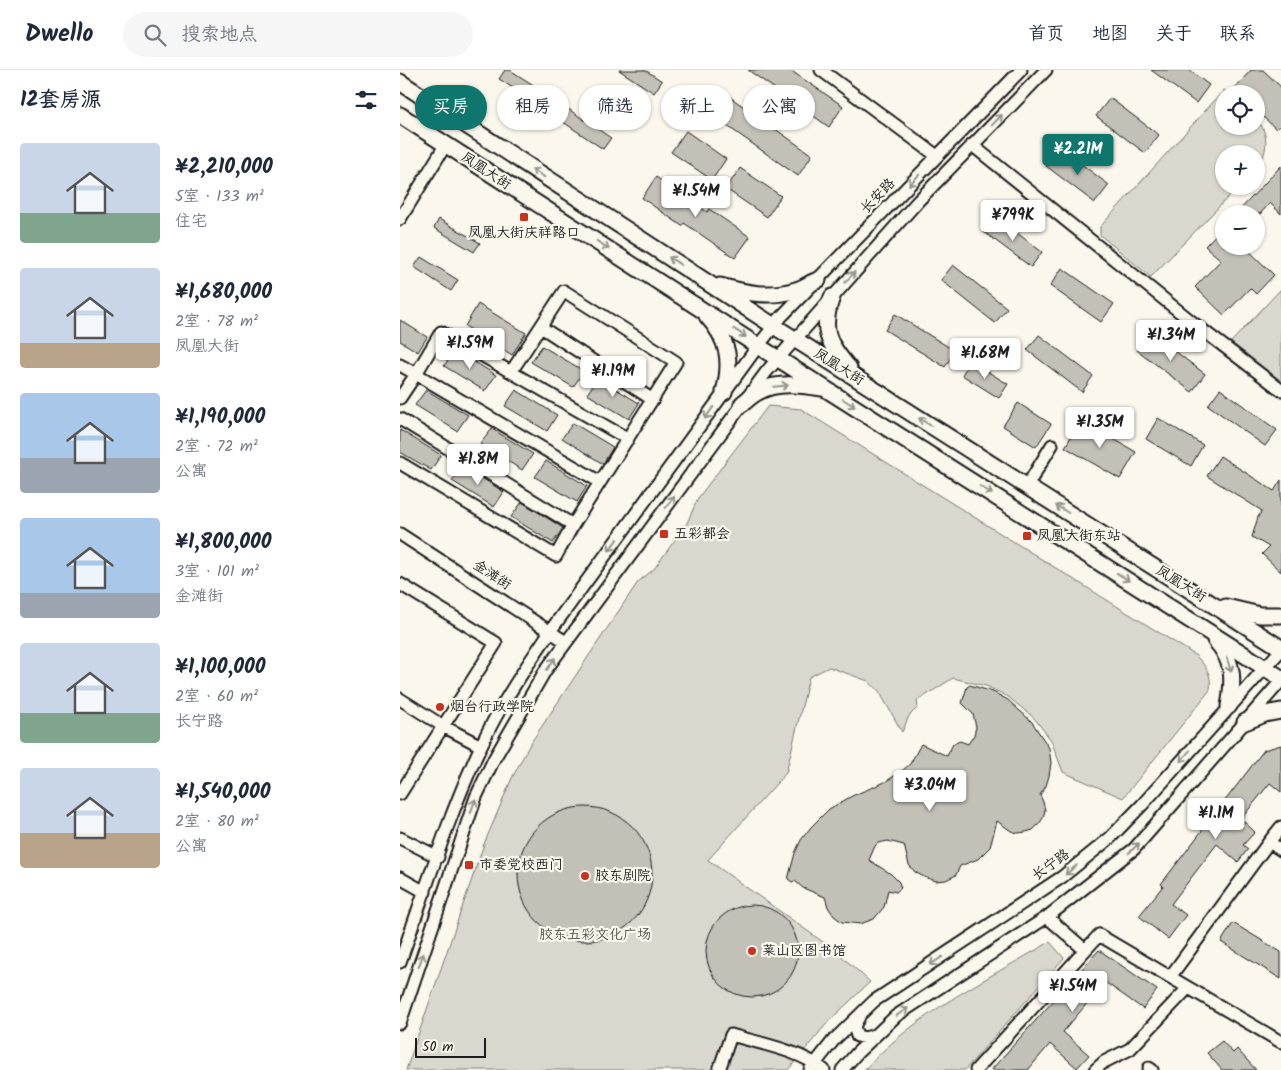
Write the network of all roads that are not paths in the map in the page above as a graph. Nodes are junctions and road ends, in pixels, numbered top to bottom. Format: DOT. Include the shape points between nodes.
graph roads {
  1 [pos="821,70"];
  2 [pos="1021,70"];
  3 [pos="1046,70"];
  4 [pos="400,82"];
  5 [pos="400,88"];
  6 [pos="415,92"];
  7 [pos="415,95"];
  8 [pos="403,116"];
  9 [pos="473,130"];
  10 [pos="446,144"];
  11 [pos="972,145"];
  12 [pos="937,156"];
  13 [pos="400,219"];
  14 [pos="818,280"];
  15 [pos="706,282"];
  16 [pos="832,297"];
  17 [pos="697,306"];
  18 [pos="774,326"];
  19 [pos="541,327"];
  20 [pos="795,339"];
  21 [pos="758,346"];
  22 [pos="778,358"];
  23 [pos="400,364"];
  24 [pos="510,372"];
  25 [pos="416,374"];
  26 [pos="858,379"];
  27 [pos="826,388"];
  28 [pos="1281,390"];
  29 [pos="724,392"];
  30 [pos="400,398"];
  31 [pos="653,400"];
  32 [pos="742,404"];
  33 [pos="400,419"];
  34 [pos="628,439"];
  35 [pos="1052,445"];
  36 [pos="400,463"];
  37 [pos="600,482"];
  38 [pos="1027,486"];
  39 [pos="573,525"];
  40 [pos="400,534"];
  41 [pos="400,584"];
  42 [pos="1212,603"];
  43 [pos="1281,615"];
  44 [pos="551,630"];
  45 [pos="1207,631"];
  46 [pos="566,642"];
  47 [pos="1281,649"];
  48 [pos="1265,668"];
  49 [pos="1281,680"];
  50 [pos="400,699"];
  51 [pos="1229,706"];
  52 [pos="1281,711"];
  53 [pos="1245,722"];
  54 [pos="443,726"];
  55 [pos="1205,733"];
  56 [pos="481,746"];
  57 [pos="1223,746"];
  58 [pos="400,794"];
  59 [pos="1281,827"];
  60 [pos="400,838"];
  61 [pos="1268,842"];
  62 [pos="1281,850"];
  63 [pos="438,857"];
  64 [pos="400,878"];
  65 [pos="425,892"];
  66 [pos="1047,917"];
  67 [pos="1085,950"];
  68 [pos="400,962"];
  69 [pos="1170,977"];
  70 [pos="1188,988"];
  71 [pos="860,1015"];
  72 [pos="400,1023"];
  73 [pos="880,1031"];
  74 [pos="1281,1042"];
  75 [pos="817,1068"];
  76 [pos="719,1070"];
  77 [pos="842,1070"];
  78 [pos="976,1070"];
  79 [pos="1095,1070"];
  1 -- 12 [label="street"];
  2 -- 12 [label="street, 长安路"];
  11 -- 3 [label="street, one-way"];
  4 -- 6 [label="main road, 凤凰大街"];
  5 -- 7 [label="main road"];
  8 -- 10 [label="main road, 凤凰大街"];
  15 -- 9 [label="main road, 凤凰大街, one-way"];
  10 -- 13 [label="street"];
  10 -- 17 [label="main road, 凤凰大街, one-way"];
  16 -- 11 [label="street, one-way"];
  11 -- 28 [label="street"];
  12 -- 14 [label="street, 长安路, one-way"];
  14 -- 15 [label="main road" via="796,290 766,295"];
  14 -- 18 [label="street, 长安路"];
  15 -- 18 [label="main road, 凤凰大街"];
  16 -- 20 [label="street"];
  16 -- 26 [label="main road" via="828,309 828,336 834,350"];
  17 -- 21 [label="main road, 凤凰大街, one-way"];
  17 -- 29 [label="main road" via="723,339 729,360"];
  18 -- 20 [label="main road, 凤凰大街"];
  18 -- 21 [label="street, 长安路"];
  19 -- 24 [label="street"];
  19 -- 31 [label="street"];
  19 -- 31 [label="street" via="564,291 676,362"];
  20 -- 22 [label="street"];
  20 -- 26 [label="main road, 凤凰大街"];
  21 -- 22 [label="main road, 凤凰大街"];
  21 -- 29 [label="street, 长安路"];
  22 -- 27 [label="main road, 凤凰大街"];
  22 -- 32 [label="street"];
  23 -- 25 [label="street"];
  24 -- 25 [label="street" via="441,332"];
  24 -- 34 [label="street"];
  25 -- 30 [label="street"];
  25 -- 37 [label="street"];
  38 -- 26 [label="main road, 凤凰大街, one-way"];
  32 -- 27 [label="main road, one-way" via="769,387"];
  27 -- 45 [label="main road, 凤凰大街, one-way"];
  29 -- 44 [label="street, 长安路, one-way"];
  31 -- 34 [label="street"];
  46 -- 32 [label="street, one-way"];
  33 -- 39 [label="street"];
  34 -- 37 [label="street"];
  35 -- 38 [label="street"];
  36 -- 39 [label="street" via="556,556"];
  37 -- 39 [label="street"];
  42 -- 38 [label="main road, 凤凰大街, one-way"];
  40 -- 44 [label="street, 金滩街"];
  41 -- 54 [label="street" via="496,643"];
  42 -- 43 [label="main road" via="1260,614"];
  42 -- 47 [label="main road, 凤凰大街"];
  44 -- 46 [label="street, 金滩街"];
  44 -- 56 [label="street, 长安路"];
  45 -- 48 [label="main road, 凤凰大街"];
  45 -- 51 [label="main road, one-way" via="1228,658 1232,670"];
  72 -- 46 [label="street, one-way" via="485,776"];
  47 -- 48 [label="street, 长宁路"];
  48 -- 49 [label="main road, 凤凰大街"];
  48 -- 51 [label="street, 长宁路"];
  49 -- 53 [label="street"];
  50 -- 54 [label="street"];
  51 -- 55 [label="street, 长宁路"];
  52 -- 53 [label="main road"];
  53 -- 57 [label="street"];
  54 -- 56 [label="street"];
  54 -- 58 [label="street"];
  55 -- 57 [label="street" via="1218,724 1227,726 1230,732"];
  55 -- 71 [label="street, 长宁路, one-way" via="1110,838 1062,878 874,1001"];
  56 -- 63 [label="street, 长安路"];
  66 -- 57 [label="street, one-way" via="1134,849"];
  59 -- 61 [label="street"];
  60 -- 63 [label="street"];
  61 -- 62 [label="street"];
  61 -- 69 [label="street"];
  63 -- 65 [label="street, 长安路"];
  64 -- 65 [label="street"];
  65 -- 68 [label="street, 长安路"];
  66 -- 67 [label="street"];
  73 -- 66 [label="street, one-way" via="896,1016"];
  67 -- 69 [label="street" via="1099,935"];
  67 -- 78 [label="street"];
  69 -- 70 [label="street"];
  70 -- 74 [label="street"];
  70 -- 79 [label="street" via="1130,1049"];
  71 -- 73 [label="street" via="854,1026 858,1036 866,1038"];
  71 -- 75 [label="street, 长宁路" via="833,1041"];
  73 -- 77 [label="street"];
  75 -- 76 [label="street" via="790,1052 731,1035"];
}
